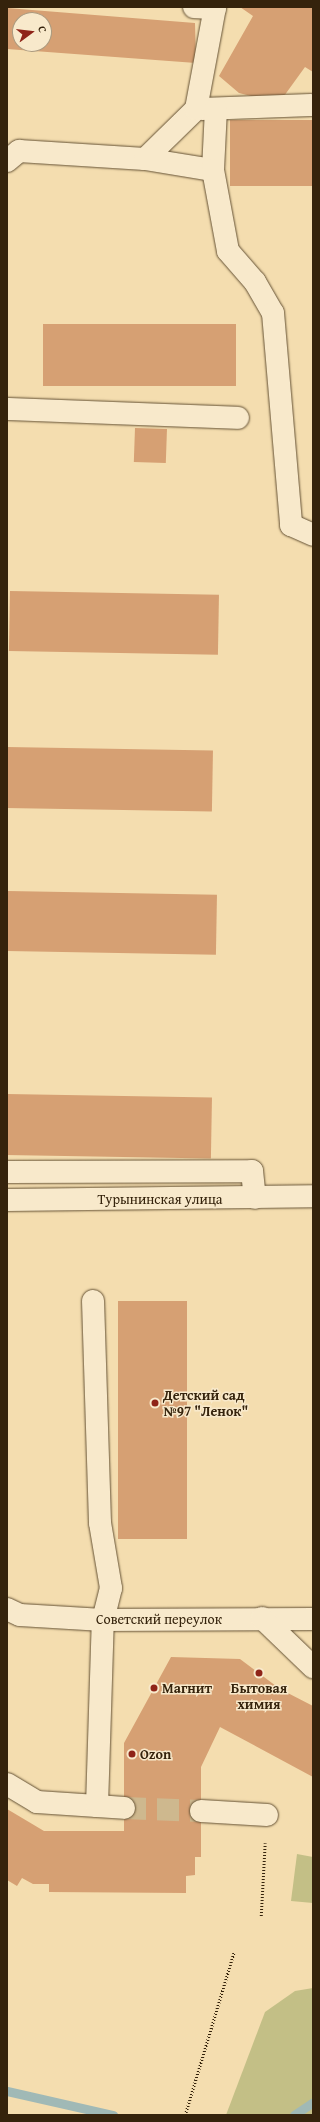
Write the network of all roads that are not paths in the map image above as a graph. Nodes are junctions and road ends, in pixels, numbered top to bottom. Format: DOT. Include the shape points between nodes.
graph roads {
  1 [pos="208,7"];
  2 [pos="311,105"];
  3 [pos="206,109"];
  4 [pos="145,159"];
  5 [pos="7,161"];
  6 [pos="213,170"];
  7 [pos="7,409"];
  8 [pos="238,418"];
  9 [pos="313,535"];
  10 [pos="7,1172"];
  11 [pos="313,1196"];
  12 [pos="255,1198"];
  13 [pos="7,1200"];
  14 [pos="93,1301"];
  15 [pos="7,1609"];
  16 [pos="262,1618"];
  17 [pos="313,1619"];
  18 [pos="103,1620"];
  19 [pos="313,1667"];
  20 [pos="7,1784"];
  21 [pos="97,1806"];
  22 [pos="124,1808"];
  23 [pos="201,1811"];
  24 [pos="267,1815"];
  1 -- 3 [label="street"];
  2 -- 3 [label="street"];
  3 -- 4 [label="street"];
  3 -- 6 [label="street"];
  4 -- 5 [label="street" via="19,151"];
  4 -- 6 [label="street"];
  6 -- 9 [label="street" via="228,251 255,282 273,313 291,525"];
  7 -- 8 [label="street"];
  10 -- 12 [label="street" via="252,1171"];
  11 -- 12 [label="street, Турынинская улица"];
  12 -- 13 [label="street, Турынинская улица"];
  14 -- 18 [label="street" via="100,1523 111,1588"];
  15 -- 18 [label="street, Советский переулок" via="20,1615"];
  16 -- 17 [label="street, Советский переулок"];
  16 -- 18 [label="street, Советский переулок"];
  16 -- 19 [label="street"];
  18 -- 21 [label="street"];
  20 -- 21 [label="street" via="37,1802"];
  21 -- 22 [label="street"];
  23 -- 24 [label="street"];
}
